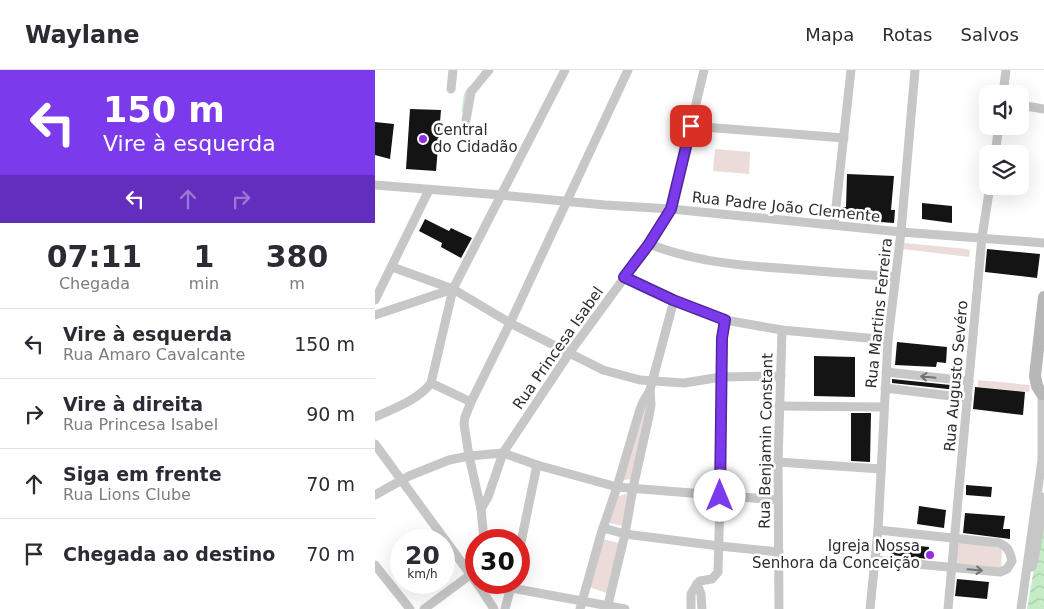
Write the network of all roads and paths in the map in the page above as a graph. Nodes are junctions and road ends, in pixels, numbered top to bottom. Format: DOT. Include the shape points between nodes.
graph roads {
  1 [pos="453,70"];
  2 [pos="489,70"];
  3 [pos="565,70"];
  4 [pos="628,70"];
  5 [pos="704,70"];
  6 [pos="851,70"];
  7 [pos="915,70"];
  8 [pos="1006,70"];
  9 [pos="1004,85"];
  10 [pos="451,89"];
  11 [pos="1029,106"];
  12 [pos="1044,109"];
  13 [pos="466,120"];
  14 [pos="691,126"];
  15 [pos="844,138"];
  16 [pos="375,185"];
  17 [pos="429,190"];
  18 [pos="501,195"];
  19 [pos="989,195"];
  20 [pos="567,201"];
  21 [pos="671,209"];
  22 [pos="834,225"];
  23 [pos="901,232"];
  24 [pos="982,237"];
  25 [pos="1044,243"];
  26 [pos="649,244"];
  27 [pos="392,267"];
  28 [pos="624,277"];
  29 [pos="895,277"];
  30 [pos="453,289"];
  31 [pos="1044,297"];
  32 [pos="375,300"];
  33 [pos="673,300"];
  34 [pos="375,315"];
  35 [pos="725,320"];
  36 [pos="510,323"];
  37 [pos="782,330"];
  38 [pos="888,340"];
  39 [pos="570,352"];
  40 [pos="886,372"];
  41 [pos="781,376"];
  42 [pos="721,377"];
  43 [pos="969,381"];
  44 [pos="431,383"];
  45 [pos="651,386"];
  46 [pos="885,388"];
  47 [pos="1043,393"];
  48 [pos="968,398"];
  49 [pos="471,402"];
  50 [pos="779,406"];
  51 [pos="884,407"];
  52 [pos="375,417"];
  53 [pos="375,444"];
  54 [pos="503,454"];
  55 [pos="469,456"];
  56 [pos="778,462"];
  57 [pos="537,465"];
  58 [pos="881,469"];
  59 [pos="401,480"];
  60 [pos="617,487"];
  61 [pos="633,488"];
  62 [pos="375,495"];
  63 [pos="720,496"];
  64 [pos="1044,497"];
  65 [pos="778,500"];
  66 [pos="481,509"];
  67 [pos="603,528"];
  68 [pos="483,529"];
  69 [pos="524,529"];
  70 [pos="878,530"];
  71 [pos="625,534"];
  72 [pos="954,537"];
  73 [pos="719,546"];
  74 [pos="779,552"];
  75 [pos="875,560"];
  76 [pos="1012,561"];
  77 [pos="1027,563"];
  78 [pos="375,565"];
  79 [pos="465,566"];
  80 [pos="951,568"];
  81 [pos="465,582"];
  82 [pos="697,584"];
  83 [pos="530,590"];
  84 [pos="485,594"];
  85 [pos="491,594"];
  86 [pos="509,594"];
  87 [pos="581,605"];
  88 [pos="608,607"];
  89 [pos="410,609"];
  90 [pos="424,609"];
  91 [pos="494,609"];
  92 [pos="505,609"];
  93 [pos="625,609"];
  94 [pos="691,609"];
  95 [pos="702,609"];
  96 [pos="779,609"];
  97 [pos="870,609"];
  98 [pos="948,609"];
  99 [pos="1021,609"];
  100 [pos="1025,609"];
  1 -- 10 [label="street"];
  2 -- 13 [label="street" via="471,92"];
  3 -- 18 [label="street"];
  4 -- 20 [label="street"];
  5 -- 14 [label="street, Rua Princesa Isabel"];
  6 -- 15 [label="street"];
  7 -- 23 [label="street, Rua Martins Ferreira"];
  8 -- 9 [label="street"];
  11 -- 12 [label="street"];
  14 -- 15 [label="street"];
  14 -- 21 [label="street, Rua Princesa Isabel"];
  15 -- 22 [label="street"];
  16 -- 17 [label="street, Rua Padre João Clemente"];
  17 -- 18 [label="street, Rua Padre João Clemente"];
  17 -- 27 [label="street"];
  18 -- 20 [label="street, Rua Padre João Clemente"];
  18 -- 30 [label="street"];
  19 -- 24 [label="street, Rua Augusto Sevéro"];
  20 -- 21 [label="street, Rua Padre João Clemente"];
  20 -- 36 [label="street"];
  21 -- 22 [label="street, Rua Padre João Clemente"];
  21 -- 26 [label="street, Rua Princesa Isabel"];
  22 -- 23 [label="street, Rua Padre João Clemente"];
  23 -- 24 [label="street, Rua Padre João Clemente"];
  23 -- 29 [label="street, Rua Martins Ferreira"];
  24 -- 25 [label="street, Rua Padre João Clemente"];
  24 -- 43 [label="street, Rua Augusto Sevéro"];
  26 -- 28 [label="street, Rua Princesa Isabel"];
  26 -- 29 [label="street" via="677,254 722,263"];
  27 -- 30 [label="street"];
  27 -- 32 [label="street"];
  28 -- 33 [label="street"];
  28 -- 39 [label="street, Rua Princesa Isabel"];
  29 -- 38 [label="street, Rua Martins Ferreira"];
  30 -- 34 [label="street"];
  30 -- 36 [label="street"];
  30 -- 44 [label="street"];
  31 -- 47 [label="street" via="1035,376"];
  33 -- 35 [label="street"];
  33 -- 45 [label="street"];
  35 -- 37 [label="street"];
  35 -- 42 [label="street"];
  36 -- 39 [label="street"];
  36 -- 49 [label="street"];
  37 -- 38 [label="street"];
  37 -- 41 [label="street, Rua Benjamin Constant"];
  38 -- 40 [label="street, Rua Martins Ferreira"];
  39 -- 45 [label="street" via="603,370"];
  39 -- 54 [label="street, Rua Princesa Isabel"];
  43 -- 40 [label="street, one-way"];
  40 -- 46 [label="street, Rua Martins Ferreira"];
  41 -- 42 [label="street"];
  41 -- 50 [label="street, Rua Benjamin Constant"];
  42 -- 45 [label="street"];
  42 -- 63 [label="street"];
  43 -- 48 [label="street, Rua Augusto Sevéro"];
  44 -- 49 [label="street"];
  44 -- 52 [label="street" via="419,395"];
  45 -- 60 [label="street" via="640,409"];
  45 -- 61 [label="street" via="651,405"];
  46 -- 48 [label="street"];
  46 -- 51 [label="street, Rua Martins Ferreira"];
  47 -- 77 [label="street" via="1042,460"];
  48 -- 72 [label="street, Rua Augusto Sevéro"];
  49 -- 55 [label="street" via="464,424"];
  50 -- 51 [label="street"];
  50 -- 56 [label="street, Rua Benjamin Constant"];
  51 -- 58 [label="street, Rua Martins Ferreira"];
  53 -- 59 [label="street"];
  54 -- 55 [label="street"];
  54 -- 57 [label="street"];
  54 -- 66 [label="street, Rua Princesa Isabel"];
  55 -- 59 [label="street" via="449,460"];
  55 -- 66 [label="street"];
  56 -- 58 [label="street"];
  56 -- 65 [label="street, Rua Benjamin Constant"];
  57 -- 60 [label="street"];
  57 -- 69 [label="street"];
  58 -- 70 [label="street, Rua Martins Ferreira"];
  59 -- 62 [label="street"];
  59 -- 79 [label="street"];
  60 -- 61 [label="street"];
  60 -- 67 [label="street"];
  61 -- 63 [label="street"];
  61 -- 71 [label="street"];
  63 -- 65 [label="street"];
  63 -- 73 [label="street"];
  64 -- 100 [label="street"];
  65 -- 74 [label="street, Rua Benjamin Constant"];
  66 -- 68 [label="street"];
  67 -- 71 [label="street"];
  67 -- 87 [label="street"];
  70 -- 72 [label="street"];
  70 -- 75 [label="street, Rua Martins Ferreira"];
  71 -- 73 [label="street"];
  71 -- 88 [label="street"];
  72 -- 76 [label="street" via="1005,545"];
  72 -- 80 [label="street, Rua Augusto Sevéro"];
  73 -- 74 [label="street"];
  73 -- 82 [label="street" via="718,572 712,579"];
  74 -- 96 [label="street, Rua Benjamin Constant"];
  75 -- 80 [label="street"];
  75 -- 97 [label="street, Rua Martins Ferreira"];
  76 -- 77 [label="street"];
  80 -- 76 [label="street, one-way" via="1000,572 1007,569"];
  77 -- 99 [label="street"];
  78 -- 89 [label="street"];
  80 -- 98 [label="street, Rua Augusto Sevéro"];
  81 -- 90 [label="street"];
  82 -- 94 [label="street" via="691,594"];
  82 -- 95 [label="street"];
  83 -- 87 [label="street"];
  84 -- 91 [label="street"];
  85 -- 91 [label="street"];
  86 -- 92 [label="street"];
  87 -- 88 [label="street"];
  88 -- 93 [label="street"];
}
